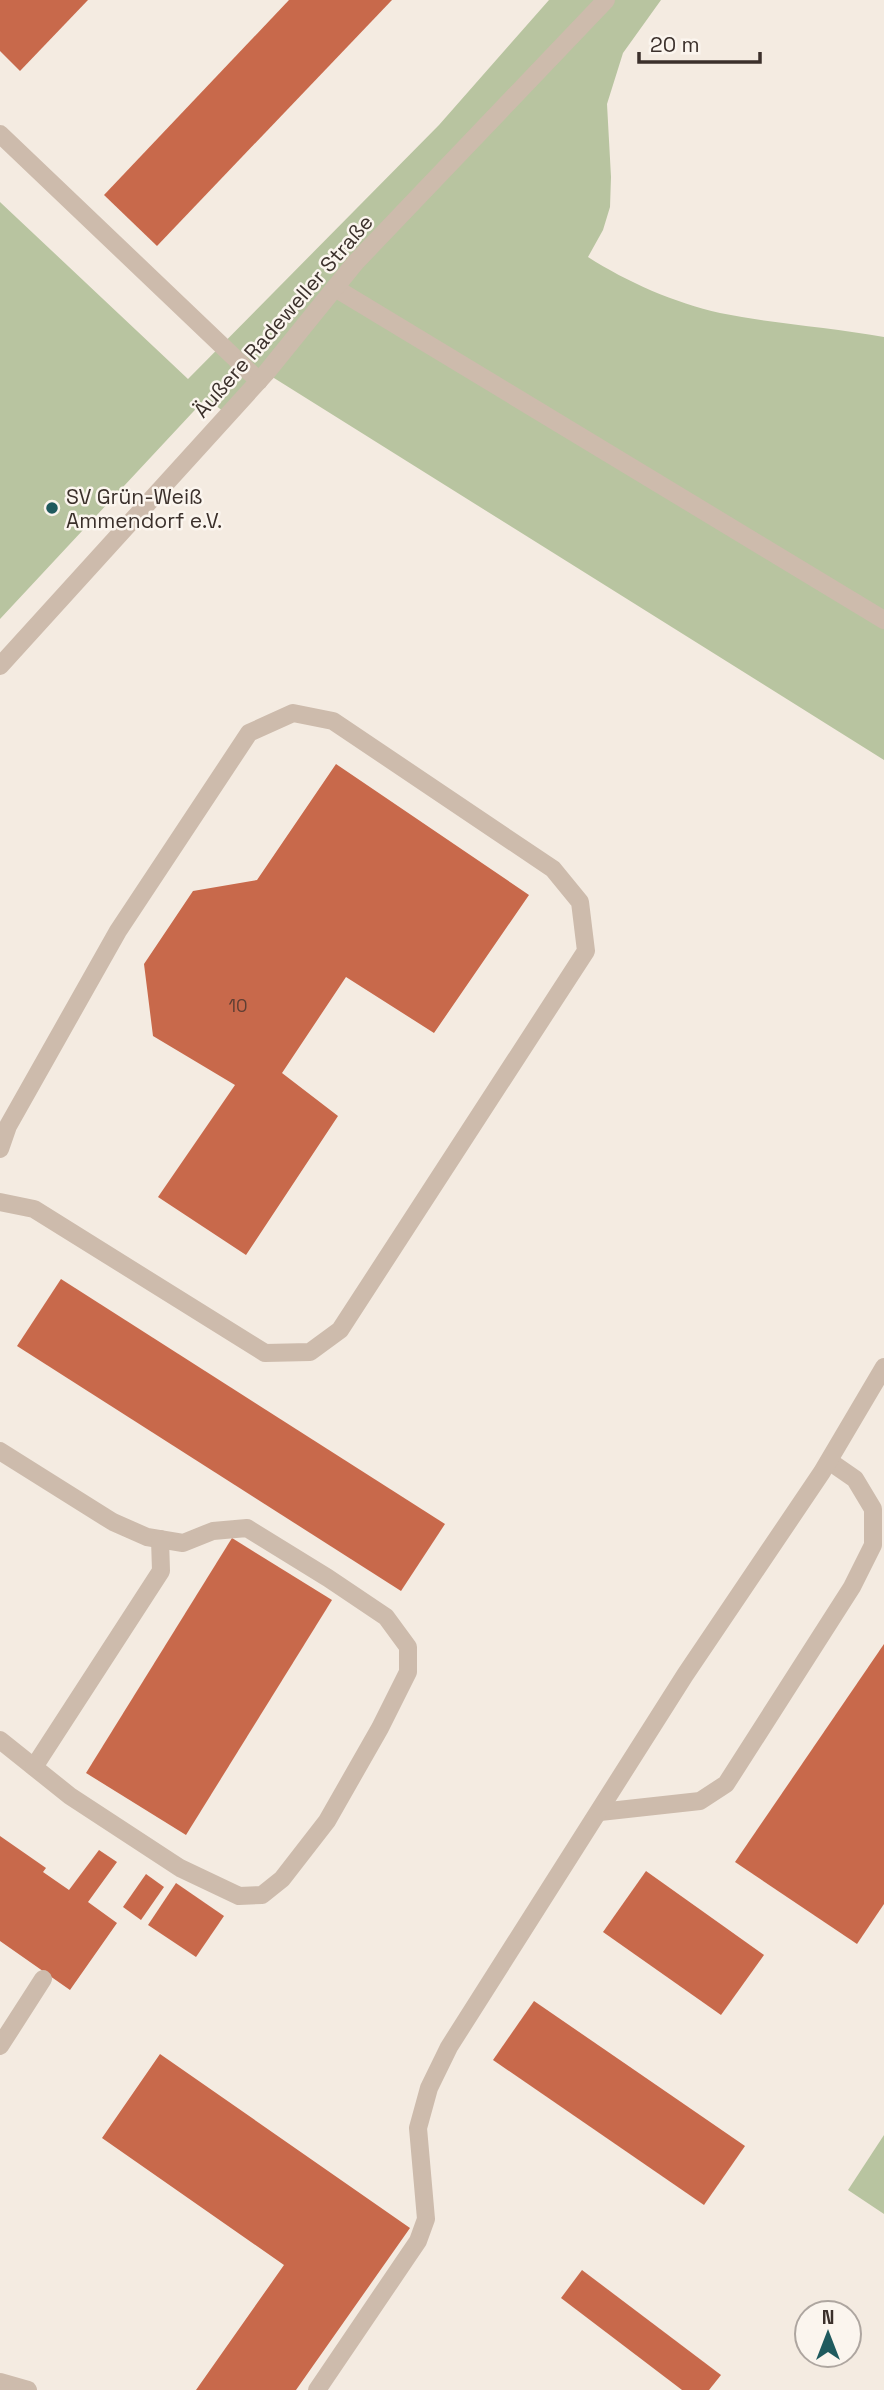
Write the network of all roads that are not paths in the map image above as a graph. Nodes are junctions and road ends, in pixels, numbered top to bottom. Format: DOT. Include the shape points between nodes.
graph roads {
  1 [pos="606,0"];
  2 [pos="0,134"];
  3 [pos="335,288"];
  4 [pos="259,381"];
  5 [pos="884,620"];
  6 [pos="0,666"];
  7 [pos="0,1149"];
  8 [pos="0,1202"];
  9 [pos="884,1367"];
  10 [pos="0,1451"];
  11 [pos="829,1461"];
  12 [pos="160,1539"];
  13 [pos="0,1740"];
  14 [pos="34,1767"];
  15 [pos="600,1812"];
  16 [pos="43,1979"];
  17 [pos="0,2046"];
  18 [pos="0,2382"];
  19 [pos="28,2390"];
  20 [pos="317,2390"];
  1 -- 3 [label="street, Äußere Radeweller Straße"];
  2 -- 4 [label="street"];
  3 -- 4 [label="street, Äußere Radeweller Straße"];
  3 -- 5 [label="street"];
  4 -- 6 [label="street, Äußere Radeweller Straße"];
  7 -- 8 [label="street" via="118,931 249,733 293,713 333,721 553,869 580,902 586,951 340,1330 310,1352 265,1353 34,1209"];
  9 -- 11 [label="street"];
  10 -- 12 [label="street" via="113,1522"];
  11 -- 15 [label="street" via="685,1675"];
  11 -- 15 [label="street" via="855,1479 873,1509 873,1545 852,1587 726,1784 701,1801"];
  12 -- 14 [label="street" via="161,1571"];
  12 -- 14 [label="street" via="183,1542 213,1531 247,1528 386,1617 408,1647 408,1672 380,1728 327,1821 282,1879 262,1895 239,1896 180,1868"];
  13 -- 14 [label="street"];
  15 -- 20 [label="street" via="444,2057 418,2128 426,2219 418,2241"];
  16 -- 17 [label="street"];
  18 -- 19 [label="street"];
}
